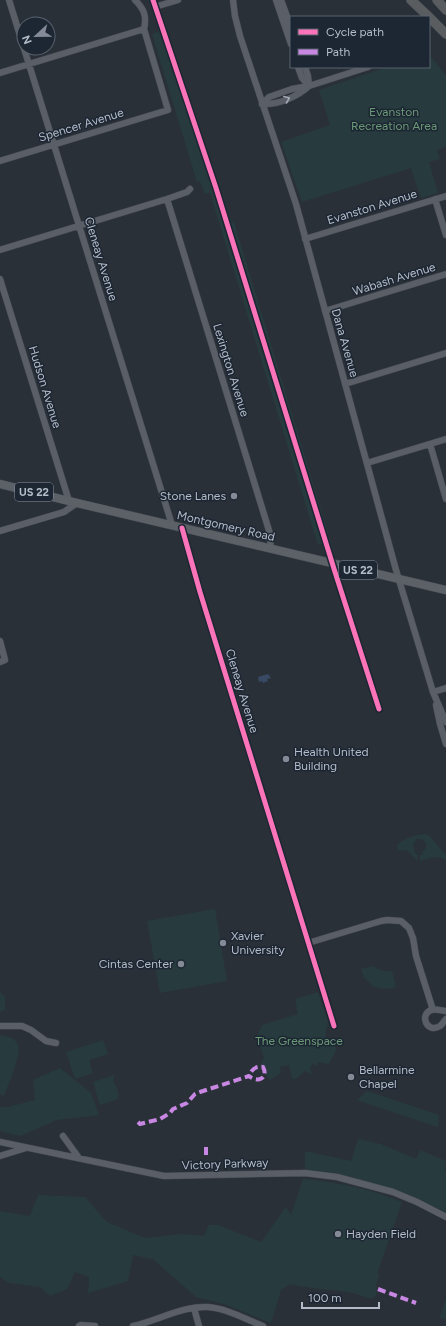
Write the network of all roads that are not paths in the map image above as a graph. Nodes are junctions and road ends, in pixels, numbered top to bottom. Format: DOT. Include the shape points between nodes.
graph roads {
  1 [pos="9,0"];
  2 [pos="135,0"];
  3 [pos="178,0"];
  4 [pos="233,0"];
  5 [pos="276,0"];
  6 [pos="281,0"];
  7 [pos="411,0"];
  8 [pos="437,0"];
  9 [pos="158,6"];
  10 [pos="446,10"];
  11 [pos="428,16"];
  12 [pos="430,18"];
  13 [pos="290,24"];
  14 [pos="144,29"];
  15 [pos="446,34"];
  16 [pos="290,41"];
  17 [pos="29,64"];
  18 [pos="298,68"];
  19 [pos="305,68"];
  20 [pos="365,68"];
  21 [pos="0,73"];
  22 [pos="309,86"];
  23 [pos="262,104"];
  24 [pos="54,145"];
  25 [pos="0,162"];
  26 [pos="190,189"];
  27 [pos="446,196"];
  28 [pos="167,199"];
  29 [pos="435,199"];
  30 [pos="79,225"];
  31 [pos="446,235"];
  32 [pos="305,239"];
  33 [pos="0,250"];
  34 [pos="446,274"];
  35 [pos="0,279"];
  36 [pos="325,311"];
  37 [pos="446,353"];
  38 [pos="345,384"];
  39 [pos="446,439"];
  40 [pos="430,444"];
  41 [pos="367,463"];
  42 [pos="0,484"];
  43 [pos="446,498"];
  44 [pos="73,502"];
  45 [pos="172,525"];
  46 [pos="182,528"];
  47 [pos="0,531"];
  48 [pos="270,549"];
  49 [pos="399,579"];
  50 [pos="446,590"];
  51 [pos="0,641"];
  52 [pos="3,661"];
  53 [pos="446,688"];
  54 [pos="434,692"];
  55 [pos="446,722"];
  56 [pos="446,744"];
  57 [pos="432,1010"];
  58 [pos="446,1011"];
  59 [pos="446,1019"];
  60 [pos="0,1026"];
  61 [pos="56,1042"];
  62 [pos="63,1136"];
  63 [pos="0,1142"];
  64 [pos="27,1147"];
  65 [pos="0,1156"];
  66 [pos="79,1158"];
  67 [pos="446,1217"];
  68 [pos="194,1308"];
  69 [pos="79,1326"];
  70 [pos="95,1326"];
  71 [pos="133,1326"];
  72 [pos="199,1326"];
  73 [pos="263,1326"];
  1 -- 17 [label="street, Cleneay Avenue"];
  2 -- 14 [label="street" via="146,16"];
  3 -- 9 [label="street"];
  4 -- 23 [label="street, Dana Avenue" via="238,30"];
  5 -- 16 [label="street"];
  6 -- 13 [label="street"];
  7 -- 11 [label="highway"];
  8 -- 10 [label="highway"];
  12 -- 15 [label="highway"];
  14 -- 17 [label="street"];
  14 -- 24 [label="street, Spencer Avenue" via="168,110"];
  17 -- 21 [label="street"];
  17 -- 24 [label="street, Cleneay Avenue"];
  18 -- 22 [label="street"];
  19 -- 22 [label="street"];
  20 -- 22 [label="street"];
  22 -- 23 [label="street" via="269,97"];
  23 -- 32 [label="street, Dana Avenue" via="296,204"];
  24 -- 25 [label="street, Spencer Avenue"];
  24 -- 30 [label="street, Cleneay Avenue"];
  26 -- 28 [label="street"];
  27 -- 29 [label="street, Evanston Avenue"];
  28 -- 30 [label="street"];
  28 -- 48 [label="street, Lexington Avenue" via="272,536"];
  29 -- 31 [label="street"];
  29 -- 32 [label="street, Evanston Avenue"];
  30 -- 33 [label="street"];
  30 -- 45 [label="street, Cleneay Avenue"];
  32 -- 36 [label="street, Dana Avenue"];
  34 -- 36 [label="street, Wabash Avenue"];
  35 -- 44 [label="street, Hudson Avenue"];
  36 -- 38 [label="street, Dana Avenue"];
  37 -- 38 [label="street"];
  38 -- 41 [label="street, Dana Avenue"];
  39 -- 40 [label="street"];
  40 -- 41 [label="street"];
  40 -- 43 [label="street"];
  41 -- 49 [label="street, Dana Avenue"];
  42 -- 44 [label="main road, Montgomery Road / US 22"];
  44 -- 45 [label="main road, Montgomery Road / US 22"];
  44 -- 47 [label="street" via="70,509 64,512"];
  45 -- 46 [label="main road, Montgomery Road / US 22"];
  46 -- 48 [label="main road, Montgomery Road / US 22"];
  46 -- 57 [label="street, Cleneay Avenue" via="308,943 381,921 400,921 406,924 411,933"];
  48 -- 49 [label="main road, Montgomery Road / US 22"];
  49 -- 50 [label="main road, Montgomery Road / US 22"];
  49 -- 54 [label="street, Dana Avenue"];
  51 -- 52 [label="street"];
  53 -- 54 [label="street"];
  54 -- 55 [label="street, Dana Avenue"];
  54 -- 56 [label="street, Dana Avenue"];
  57 -- 58 [label="street"];
  57 -- 59 [label="street" via="426,1013 425,1018 430,1028 439,1027"];
  60 -- 61 [label="street" via="22,1026 46,1041"];
  62 -- 66 [label="street"];
  63 -- 64 [label="street, Victory Parkway"];
  64 -- 65 [label="street"];
  64 -- 66 [label="street, Victory Parkway"];
  66 -- 67 [label="street, Victory Parkway" via="164,1176 305,1173 337,1177 393,1192"];
  68 -- 71 [label="street"];
  68 -- 72 [label="street"];
  68 -- 73 [label="street" via="216,1308"];
  69 -- 70 [label="street"];
}
